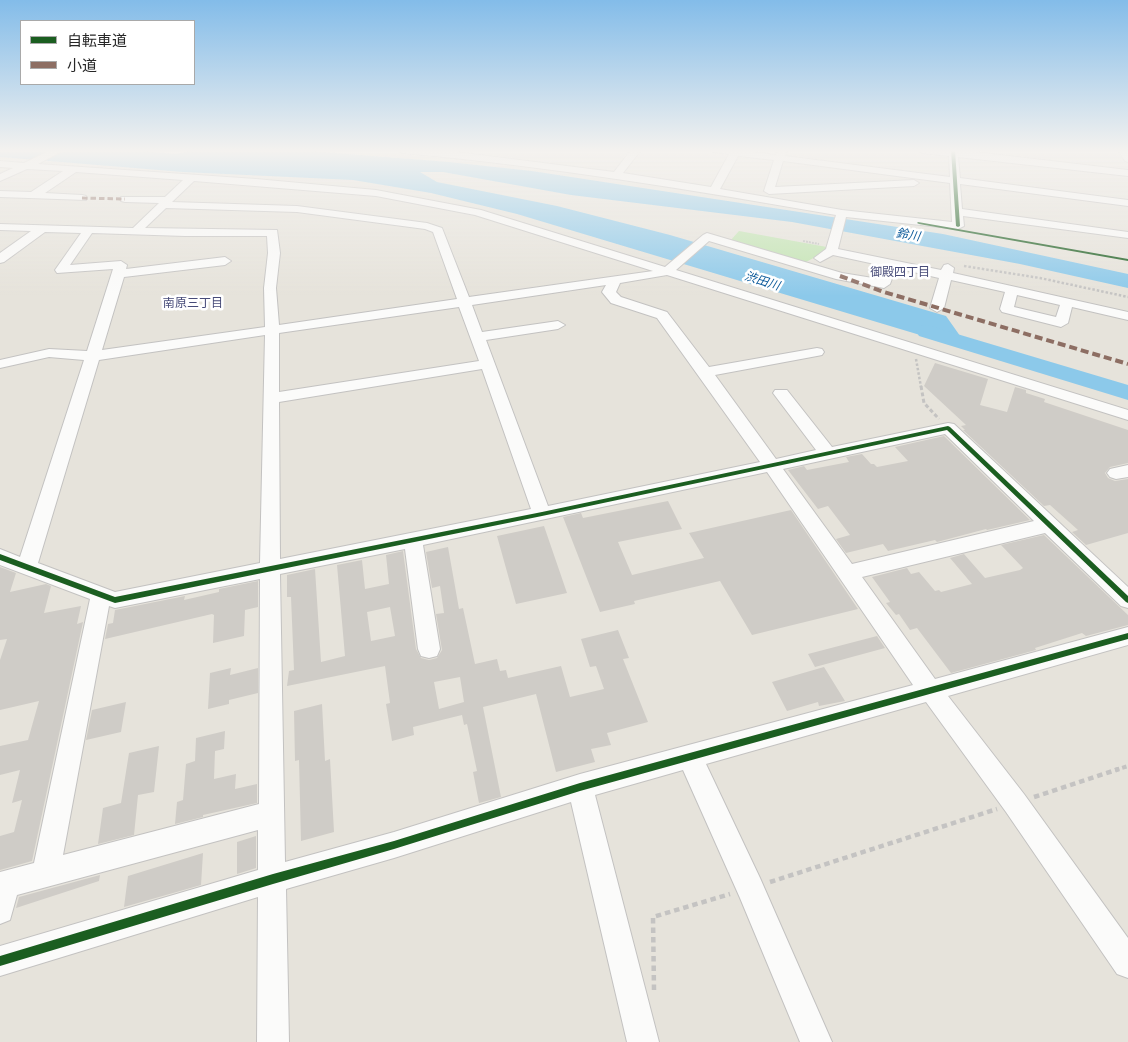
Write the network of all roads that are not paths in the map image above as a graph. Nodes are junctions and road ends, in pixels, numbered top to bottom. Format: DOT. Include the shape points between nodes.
graph roads {
  1 [pos="125,199"];
  2 [pos="170,199"];
  3 [pos="408,199"];
  4 [pos="758,199"];
  5 [pos="796,199"];
  6 [pos="956,199"];
  7 [pos="1038,199"];
  8 [pos="1045,200"];
  9 [pos="166,203"];
  10 [pos="1128,203"];
  11 [pos="794,205"];
  12 [pos="1101,205"];
  13 [pos="957,212"];
  14 [pos="841,216"];
  15 [pos="1052,225"];
  16 [pos="0,227"];
  17 [pos="44,228"];
  18 [pos="89,230"];
  19 [pos="135,232"];
  20 [pos="1112,233"];
  21 [pos="1128,235"];
  22 [pos="832,247"];
  23 [pos="0,259"];
  24 [pos="224,261"];
  25 [pos="891,264"];
  26 [pos="807,266"];
  27 [pos="946,271"];
  28 [pos="668,272"];
  29 [pos="118,274"];
  30 [pos="615,280"];
  31 [pos="1012,289"];
  32 [pos="465,301"];
  33 [pos="1067,302"];
  34 [pos="938,308"];
  35 [pos="1128,316"];
  36 [pos="558,325"];
  37 [pos="272,330"];
  38 [pos="479,337"];
  39 [pos="817,352"];
  40 [pos="93,356"];
  41 [pos="0,364"];
  42 [pos="488,364"];
  43 [pos="705,372"];
  44 [pos="781,394"];
  45 [pos="272,398"];
  46 [pos="1128,414"];
  47 [pos="828,454"];
  48 [pos="770,466"];
  49 [pos="542,514"];
  50 [pos="1048,525"];
  51 [pos="412,540"];
  52 [pos="0,557"];
  53 [pos="27,567"];
  54 [pos="270,569"];
  55 [pos="847,573"];
  56 [pos="101,596"];
  57 [pos="1128,600"];
  58 [pos="1128,636"];
  59 [pos="429,649"];
  60 [pos="931,691"];
  61 [pos="689,756"];
  62 [pos="580,787"];
  63 [pos="272,812"];
  64 [pos="46,873"];
  65 [pos="273,879"];
  66 [pos="2,894"];
  67 [pos="0,961"];
  68 [pos="1128,963"];
  69 [pos="273,1042"];
  70 [pos="643,1042"];
  71 [pos="816,1042"];
  1 -- 9 [label="street"];
  2 -- 9 [label="street"];
  3 -- 28 [label="street" via="477,212"];
  4 -- 11 [label="street"];
  5 -- 11 [label="street"];
  6 -- 13 [label="street"];
  7 -- 8 [label="street"];
  8 -- 12 [label="street"];
  8 -- 15 [label="street"];
  9 -- 19 [label="street"];
  9 -- 32 [label="street" via="297,209 427,226 438,230"];
  10 -- 12 [label="street"];
  11 -- 14 [label="street"];
  12 -- 20 [label="street"];
  13 -- 14 [label="street" via="958,226"];
  13 -- 15 [label="street"];
  14 -- 22 [label="street"];
  15 -- 20 [label="street"];
  16 -- 17 [label="street"];
  17 -- 18 [label="street"];
  17 -- 23 [label="street"];
  18 -- 19 [label="street"];
  18 -- 29 [label="street" via="61,270 120,265"];
  19 -- 37 [label="street" via="273,232"];
  20 -- 21 [label="street"];
  22 -- 25 [label="street"];
  22 -- 26 [label="street"];
  24 -- 29 [label="street"];
  25 -- 26 [label="street" via="884,284"];
  25 -- 27 [label="street"];
  26 -- 28 [label="street" via="707,237"];
  27 -- 31 [label="street"];
  27 -- 34 [label="street"];
  28 -- 30 [label="street"];
  28 -- 46 [label="street"];
  29 -- 40 [label="street"];
  30 -- 32 [label="street"];
  30 -- 43 [label="street" via="609,292 616,300 662,315"];
  31 -- 33 [label="street"];
  31 -- 33 [label="street" via="1007,309 1061,323"];
  32 -- 37 [label="street"];
  32 -- 38 [label="street"];
  33 -- 35 [label="street"];
  36 -- 38 [label="street"];
  37 -- 40 [label="street"];
  37 -- 45 [label="street"];
  38 -- 42 [label="street"];
  39 -- 43 [label="street"];
  40 -- 41 [label="street" via="49,353"];
  40 -- 53 [label="street"];
  42 -- 45 [label="street"];
  42 -- 49 [label="street"];
  43 -- 48 [label="street"];
  44 -- 47 [label="street"];
  45 -- 54 [label="street"];
  47 -- 48 [label="street"];
  47 -- 50 [label="street" via="948,428"];
  48 -- 49 [label="street"];
  48 -- 55 [label="street"];
  49 -- 51 [label="street"];
  50 -- 55 [label="street"];
  50 -- 57 [label="street"];
  51 -- 54 [label="street"];
  51 -- 59 [label="street"];
  52 -- 53 [label="street"];
  53 -- 56 [label="street"];
  54 -- 56 [label="street" via="115,600"];
  54 -- 63 [label="street"];
  55 -- 60 [label="street"];
  56 -- 64 [label="street"];
  58 -- 60 [label="street"];
  60 -- 61 [label="street"];
  60 -- 68 [label="street"];
  61 -- 62 [label="street"];
  61 -- 71 [label="street"];
  62 -- 65 [label="street" via="394,846"];
  62 -- 70 [label="street"];
  63 -- 64 [label="street"];
  63 -- 65 [label="street"];
  64 -- 66 [label="street"];
  65 -- 67 [label="street"];
  65 -- 69 [label="street"];
}
